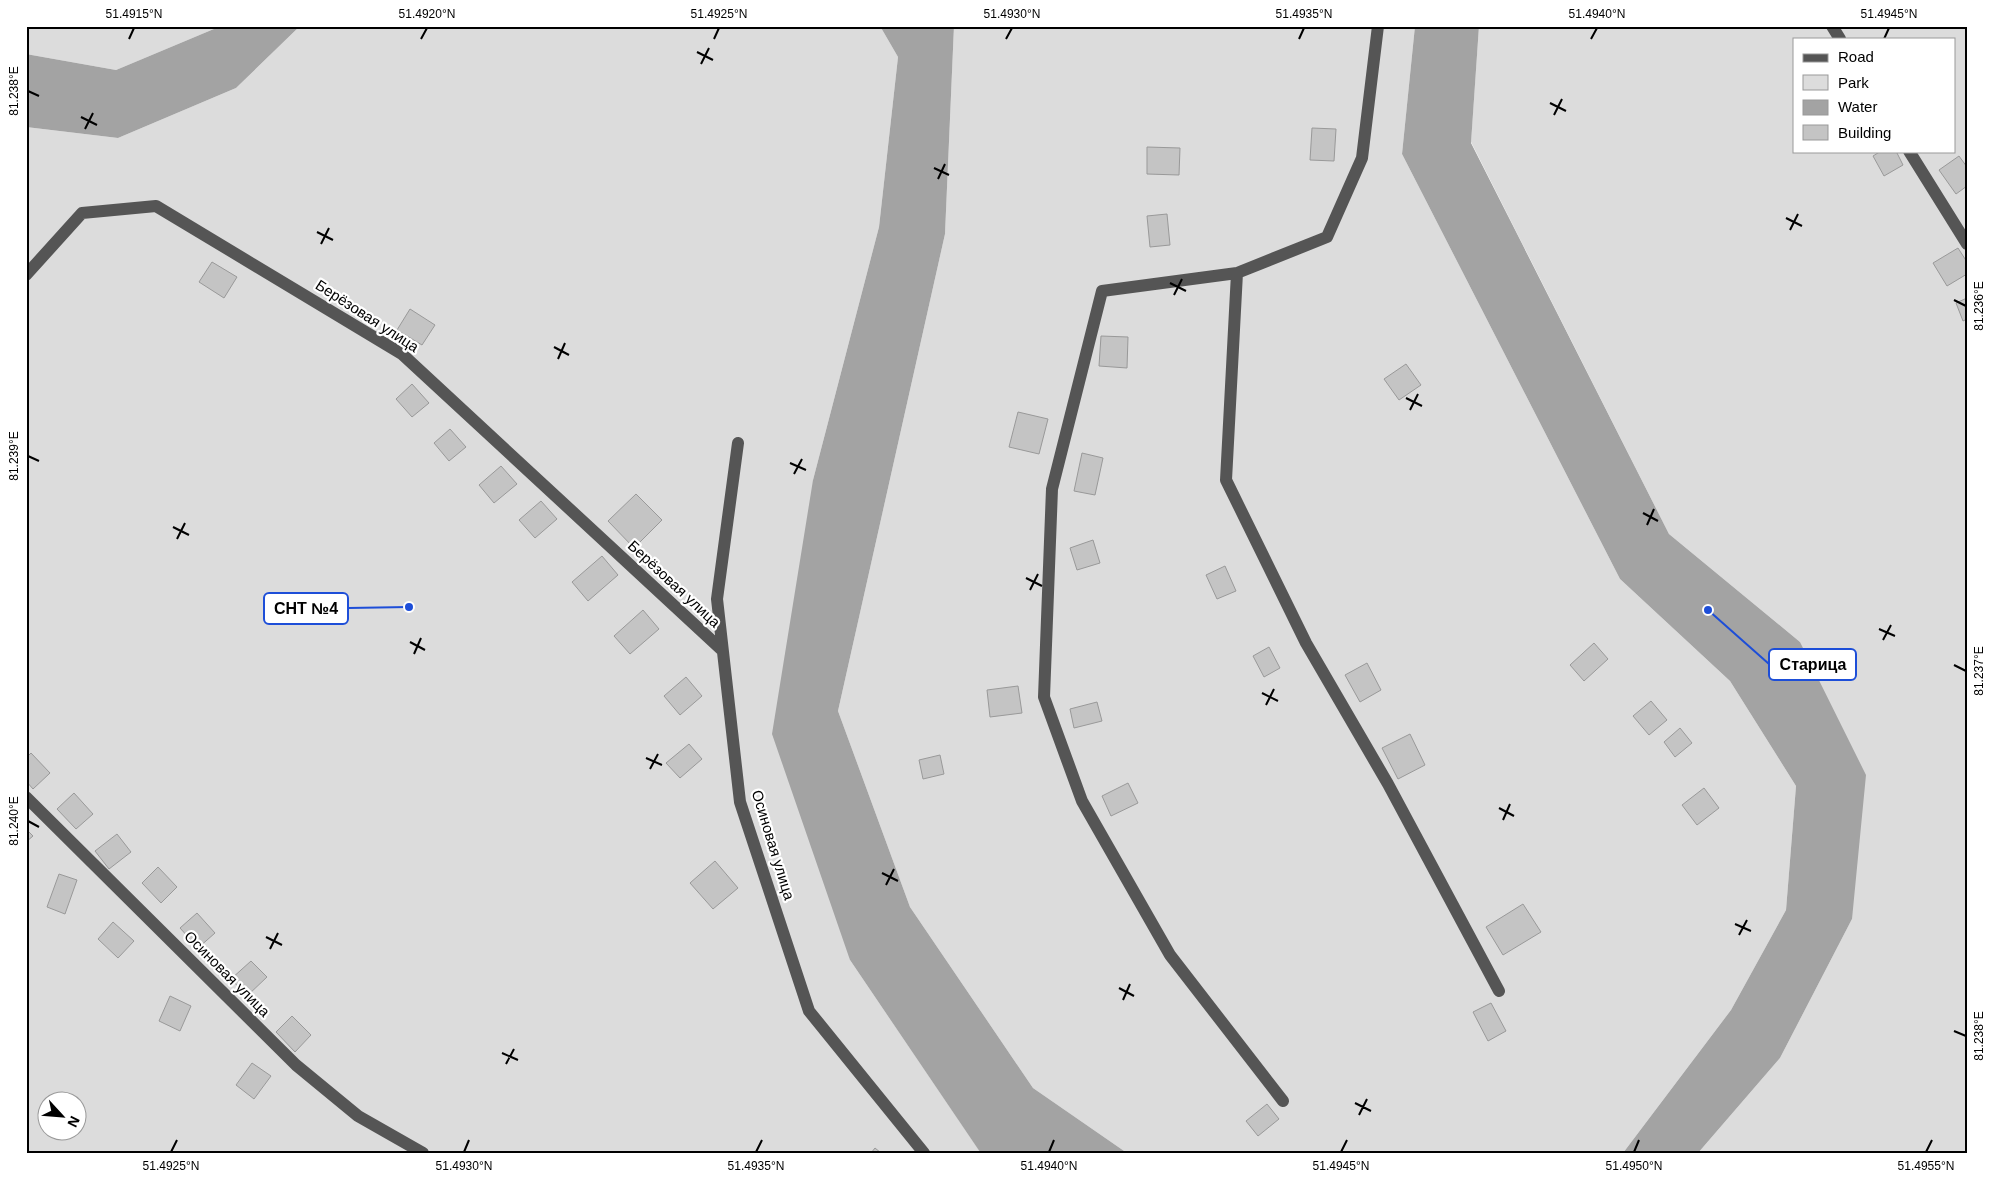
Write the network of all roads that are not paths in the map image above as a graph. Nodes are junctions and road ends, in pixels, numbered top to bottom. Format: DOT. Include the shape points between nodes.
graph roads {
  1 [pos="1378,26"];
  2 [pos="1832,26"];
  3 [pos="1839,38"];
  4 [pos="1910,152"];
  5 [pos="1967,244"];
  6 [pos="1237,273"];
  7 [pos="26,275"];
  8 [pos="738,443"];
  9 [pos="722,650"];
  10 [pos="26,797"];
  11 [pos="1499,991"];
  12 [pos="1283,1101"];
  13 [pos="423,1153"];
  14 [pos="924,1153"];
  1 -- 6 [label="street" via="1362,158 1327,237"];
  2 -- 3 [label="street"];
  4 -- 5 [label="street"];
  6 -- 11 [label="street" via="1226,480 1306,643 1388,784"];
  6 -- 12 [label="street" via="1102,291 1052,489 1044,697 1082,801 1170,955"];
  7 -- 9 [label="street, Берёзовая улица" via="82,213 156,206 402,354"];
  8 -- 9 [label="street, Осиновая улица" via="718,599"];
  9 -- 14 [label="street, Осиновая улица" via="740,802 809,1011"];
  10 -- 13 [label="street, Осиновая улица" via="296,1065 358,1116"];
}
